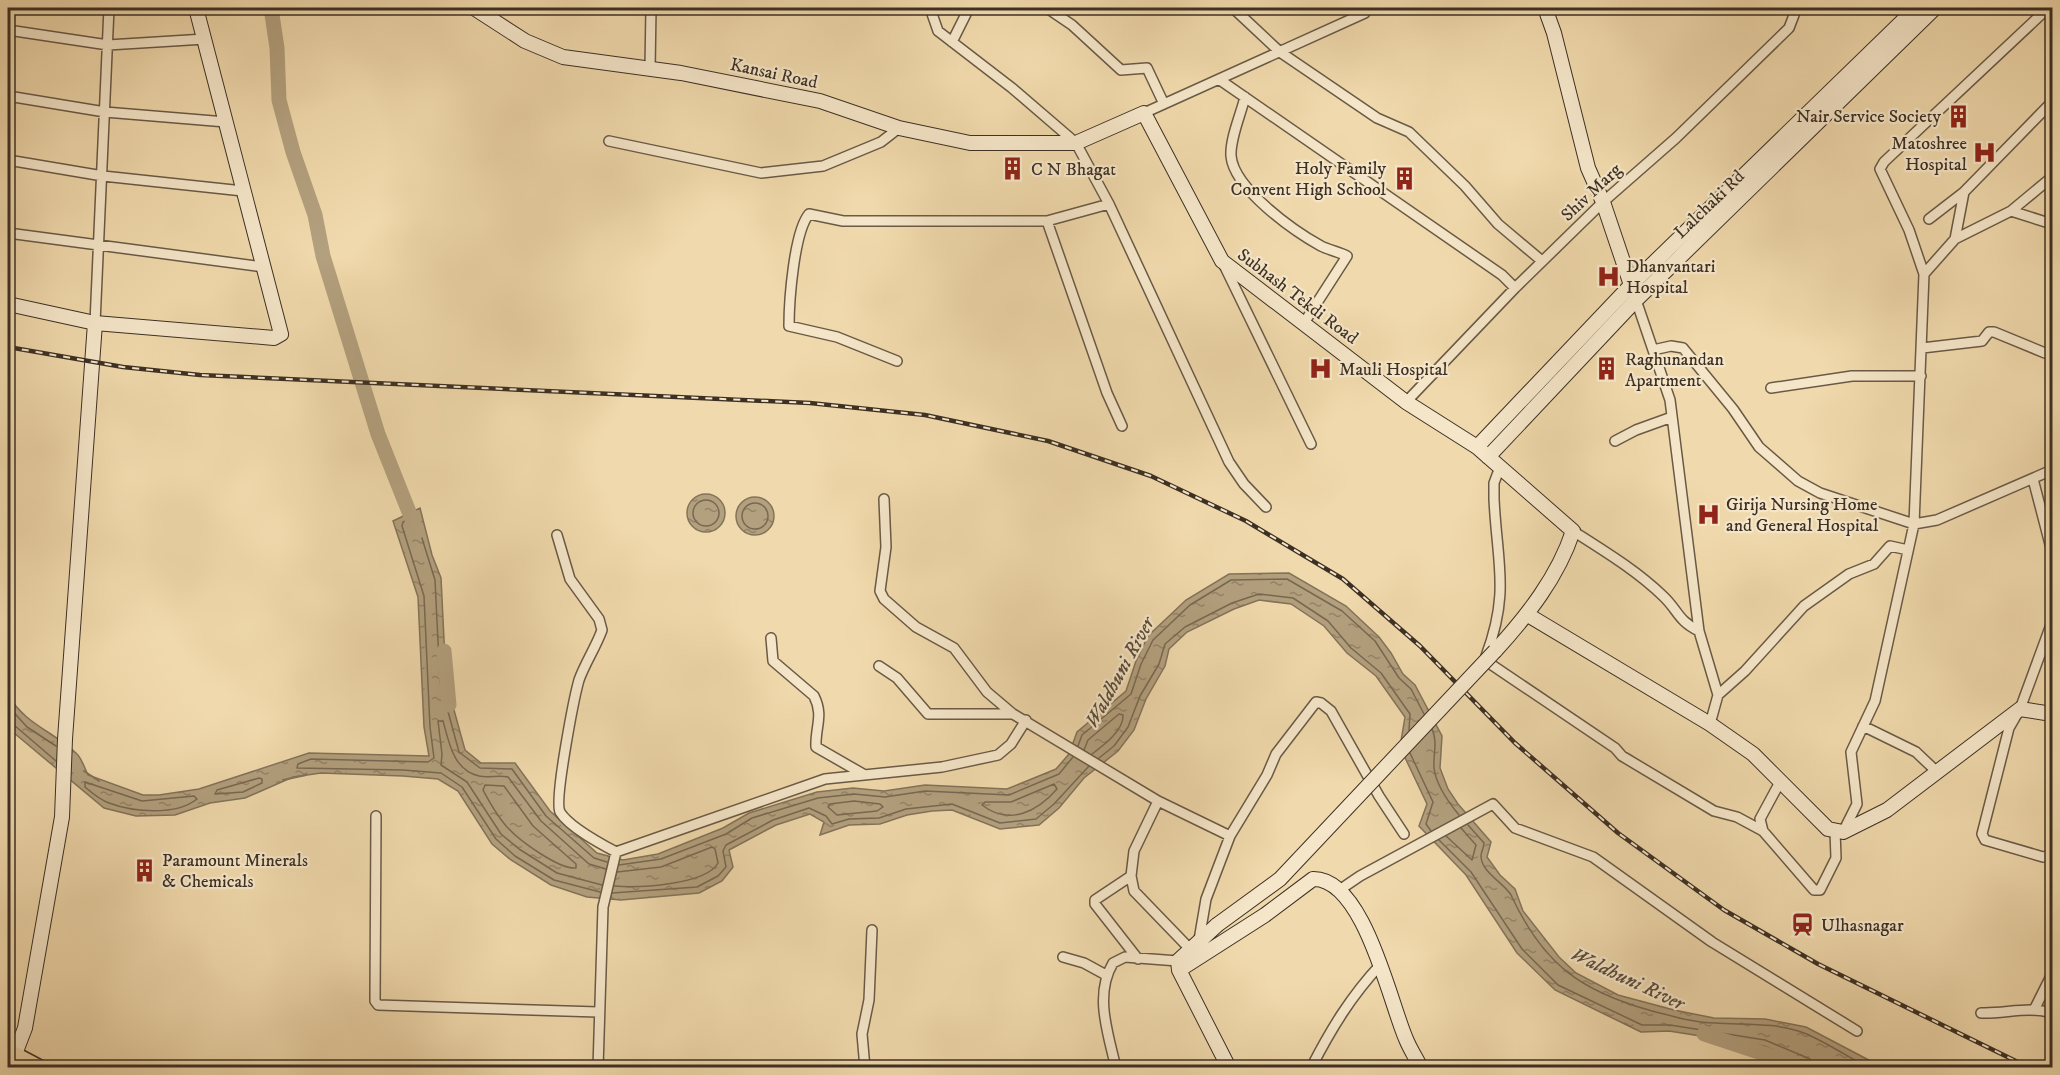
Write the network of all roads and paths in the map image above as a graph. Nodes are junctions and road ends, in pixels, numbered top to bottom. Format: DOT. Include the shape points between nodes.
graph roads {
  1 [pos="10,8"];
  2 [pos="109,8"];
  3 [pos="196,8"];
  4 [pos="474,8"];
  5 [pos="651,8"];
  6 [pos="930,8"];
  7 [pos="969,8"];
  8 [pos="1047,8"];
  9 [pos="1233,8"];
  10 [pos="1361,8"];
  11 [pos="1545,8"];
  12 [pos="1794,8"];
  13 [pos="1935,8"];
  14 [pos="2048,8"];
  15 [pos="1916,14"];
  16 [pos="8,30"];
  17 [pos="205,39"];
  18 [pos="952,42"];
  19 [pos="108,45"];
  20 [pos="1280,52"];
  21 [pos="650,69"];
  22 [pos="1220,80"];
  23 [pos="1847,83"];
  24 [pos="8,96"];
  25 [pos="1245,97"];
  26 [pos="2052,98"];
  27 [pos="1164,104"];
  28 [pos="105,112"];
  29 [pos="1144,113"];
  30 [pos="225,122"];
  31 [pos="899,128"];
  32 [pos="609,141"];
  33 [pos="1076,143"];
  34 [pos="8,160"];
  35 [pos="103,176"];
  36 [pos="2052,177"];
  37 [pos="243,191"];
  38 [pos="1964,192"];
  39 [pos="1603,202"];
  40 [pos="1109,204"];
  41 [pos="2011,211"];
  42 [pos="1929,219"];
  43 [pos="1047,221"];
  44 [pos="2052,224"];
  45 [pos="8,233"];
  46 [pos="1955,239"];
  47 [pos="100,247"];
  48 [pos="1222,261"];
  49 [pos="1542,261"];
  50 [pos="264,267"];
  51 [pos="1924,273"];
  52 [pos="1631,285"];
  53 [pos="1515,288"];
  54 [pos="1636,300"];
  55 [pos="8,304"];
  56 [pos="95,323"];
  57 [pos="1304,323"];
  58 [pos="1922,348"];
  59 [pos="1653,350"];
  60 [pos="2045,353"];
  61 [pos="897,361"];
  62 [pos="1921,376"];
  63 [pos="1771,388"];
  64 [pos="1406,402"];
  65 [pos="1672,417"];
  66 [pos="1122,426"];
  67 [pos="1615,441"];
  68 [pos="1311,444"];
  69 [pos="1477,447"];
  70 [pos="1488,457"];
  71 [pos="1500,467"];
  72 [pos="2052,470"];
  73 [pos="2033,479"];
  74 [pos="884,499"];
  75 [pos="1266,507"];
  76 [pos="1914,524"];
  77 [pos="1573,531"];
  78 [pos="557,535"];
  79 [pos="1908,550"];
  80 [pos="2052,552"];
  81 [pos="1528,615"];
  82 [pos="2050,624"];
  83 [pos="1699,631"];
  84 [pos="2052,636"];
  85 [pos="771,638"];
  86 [pos="879,666"];
  87 [pos="1719,695"];
  88 [pos="2020,709"];
  89 [pos="1013,714"];
  90 [pos="2052,714"];
  91 [pos="1026,720"];
  92 [pos="1710,724"];
  93 [pos="1863,726"];
  94 [pos="1937,772"];
  95 [pos="863,774"];
  96 [pos="1780,782"];
  97 [pos="1158,801"];
  98 [pos="376,816"];
  99 [pos="1763,831"];
  100 [pos="1839,831"];
  101 [pos="1404,834"];
  102 [pos="1230,836"];
  103 [pos="615,854"];
  104 [pos="2052,855"];
  105 [pos="1131,876"];
  106 [pos="1338,891"];
  107 [pos="872,930"];
  108 [pos="1195,944"];
  109 [pos="1063,957"];
  110 [pos="1138,959"];
  111 [pos="1381,964"];
  112 [pos="1178,966"];
  113 [pos="2052,974"];
  114 [pos="1106,975"];
  115 [pos="2035,1008"];
  116 [pos="598,1012"];
  117 [pos="2052,1012"];
  118 [pos="1980,1013"];
  119 [pos="1857,1031"];
  120 [pos="10,1056"];
  121 [pos="40,1068"];
  122 [pos="598,1068"];
  123 [pos="865,1068"];
  124 [pos="1116,1068"];
  125 [pos="1229,1068"];
  126 [pos="1311,1068"];
  127 [pos="1421,1068"];
  1 -- 16 [label="street"];
  2 -- 19 [label="street"];
  3 -- 17 [label="street"];
  4 -- 21 [label="street, Kansai Road" via="525,41 563,57"];
  5 -- 21 [label="street"];
  6 -- 18 [label="street" via="938,31"];
  7 -- 18 [label="street"];
  8 -- 27 [label="street" via="1072,25 1121,70 1147,68"];
  9 -- 20 [label="street"];
  10 -- 20 [label="street" via="1365,13"];
  11 -- 39 [label="street" via="1588,168"];
  12 -- 39 [label="street, Shiv Marg" via="1789,28 1676,138"];
  13 -- 15 [label="street, Lalchaki Rd"];
  14 -- 51 [label="street" via="1884,162 1881,169 1910,230"];
  15 -- 23 [label="street, Lalchaki Rd"];
  16 -- 19 [label="street"];
  17 -- 19 [label="street"];
  17 -- 30 [label="street"];
  18 -- 33 [label="street"];
  19 -- 28 [label="street"];
  20 -- 22 [label="street"];
  20 -- 49 [label="street" via="1377,117 1409,132 1498,224"];
  21 -- 31 [label="street, Kansai Road" via="820,101"];
  22 -- 25 [label="street"];
  22 -- 27 [label="street"];
  23 -- 52 [label="street, Lalchaki Rd"];
  23 -- 54 [label="street, Lalchaki Rd"];
  24 -- 28 [label="street"];
  25 -- 53 [label="street" via="1502,274"];
  25 -- 57 [label="street" via="1232,146 1234,167 1251,192 1280,217 1322,247 1347,255"];
  26 -- 38 [label="street" via="2051,104"];
  27 -- 29 [label="street"];
  28 -- 30 [label="street"];
  28 -- 35 [label="street"];
  29 -- 33 [label="street"];
  29 -- 48 [label="street, Subhash Tekdi Road"];
  30 -- 37 [label="street"];
  31 -- 32 [label="street" via="881,142 823,166 761,173"];
  31 -- 33 [label="street, Kansai Road" via="970,143"];
  33 -- 40 [label="street"];
  34 -- 35 [label="street"];
  35 -- 37 [label="street"];
  35 -- 47 [label="street"];
  36 -- 41 [label="street"];
  37 -- 50 [label="street"];
  38 -- 42 [label="street"];
  38 -- 46 [label="street"];
  39 -- 49 [label="street, Shiv Marg"];
  39 -- 52 [label="street"];
  40 -- 43 [label="street"];
  40 -- 75 [label="street" via="1224,452 1244,484"];
  41 -- 44 [label="street"];
  41 -- 46 [label="street"];
  43 -- 61 [label="street" via="843,221 809,213 799,240 789,326 837,337"];
  43 -- 66 [label="street"];
  45 -- 47 [label="street"];
  46 -- 51 [label="street"];
  47 -- 50 [label="street"];
  47 -- 56 [label="street"];
  48 -- 57 [label="street, Subhash Tekdi Road"];
  48 -- 68 [label="street"];
  49 -- 53 [label="street, Shiv Marg"];
  50 -- 56 [label="street" via="281,330 279,337"];
  51 -- 58 [label="street"];
  52 -- 54 [label="street"];
  52 -- 69 [label="street, Lalchaki Rd"];
  53 -- 64 [label="street, Shiv Marg"];
  54 -- 59 [label="street"];
  54 -- 70 [label="street, Lalchaki Rd"];
  55 -- 56 [label="street"];
  56 -- 120 [label="street" via="62,817 25,1028"];
  57 -- 64 [label="street, Subhash Tekdi Road"];
  58 -- 60 [label="street" via="1982,341 1994,332"];
  58 -- 62 [label="street"];
  59 -- 65 [label="street"];
  59 -- 76 [label="street" via="1683,348 1759,447 1798,481 1820,493"];
  62 -- 63 [label="street" via="1852,376"];
  62 -- 76 [label="street"];
  64 -- 69 [label="street, Subhash Tekdi Road"];
  65 -- 67 [label="street"];
  65 -- 83 [label="street"];
  69 -- 70 [label="street, Subhash Tekdi Road"];
  70 -- 71 [label="street, Subhash Tekdi Road"];
  71 -- 77 [label="street, Subhash Tekdi Road"];
  71 -- 99 [label="street" via="1494,499 1502,596 1486,656 1490,663 1616,748 1622,756 1714,811 1737,817"];
  72 -- 73 [label="street"];
  73 -- 76 [label="street" via="1937,520"];
  73 -- 80 [label="street"];
  74 -- 89 [label="street" via="886,547 881,596 915,627 954,648 987,692"];
  76 -- 79 [label="street"];
  77 -- 81 [label="street" via="1567,550"];
  77 -- 83 [label="street" via="1630,568 1665,598 1680,620"];
  78 -- 103 [label="street" via="570,579 599,619 602,630 579,679 559,808 564,817"];
  79 -- 87 [label="street" via="1890,546 1874,564 1849,574 1803,606"];
  79 -- 93 [label="street" via="1875,701"];
  81 -- 92 [label="street"];
  81 -- 108 [label="street, bridge" via="1280,879"];
  82 -- 84 [label="street"];
  82 -- 88 [label="street"];
  83 -- 87 [label="street"];
  85 -- 95 [label="street" via="773,661 818,703 816,747"];
  86 -- 89 [label="street" via="897,678 928,714"];
  87 -- 92 [label="street"];
  88 -- 90 [label="street"];
  88 -- 94 [label="street"];
  88 -- 104 [label="street" via="2009,728 1982,837 2043,857"];
  89 -- 91 [label="street"];
  91 -- 95 [label="street" via="1011,744 998,754 942,767"];
  91 -- 97 [label="street"];
  92 -- 96 [label="street" via="1753,754"];
  93 -- 94 [label="street" via="1916,752"];
  93 -- 100 [label="street" via="1851,752 1857,804"];
  94 -- 100 [label="street" via="1887,810"];
  95 -- 103 [label="street" via="825,779"];
  96 -- 99 [label="street" via="1760,819"];
  96 -- 100 [label="street" via="1828,829"];
  97 -- 102 [label="street"];
  97 -- 105 [label="street" via="1134,851"];
  98 -- 116 [label="street" via="378,1005"];
  99 -- 100 [label="street" via="1817,891 1836,858"];
  101 -- 102 [label="street" via="1332,711 1316,702 1276,754"];
  102 -- 108 [label="street" via="1206,899"];
  103 -- 116 [label="street" via="603,907"];
  105 -- 108 [label="street" via="1134,891"];
  105 -- 110 [label="street" via="1097,898 1095,904"];
  106 -- 111 [label="street" via="1372,941"];
  106 -- 112 [label="street" via="1321,879 1313,879 1265,915"];
  106 -- 119 [label="street" via="1493,804 1515,828 1593,857 1712,942"];
  107 -- 123 [label="street" via="869,1000 862,1034"];
  108 -- 112 [label="street"];
  109 -- 114 [label="street"];
  110 -- 112 [label="street"];
  110 -- 114 [label="street" via="1125,957 1113,963"];
  111 -- 126 [label="street" via="1337,1017"];
  111 -- 127 [label="street" via="1406,1039"];
  112 -- 125 [label="street"];
  113 -- 115 [label="street"];
  114 -- 124 [label="street" via="1102,989 1105,1024"];
  115 -- 117 [label="street"];
  115 -- 118 [label="street"];
  116 -- 122 [label="street"];
  120 -- 121 [label="main road"];
}
